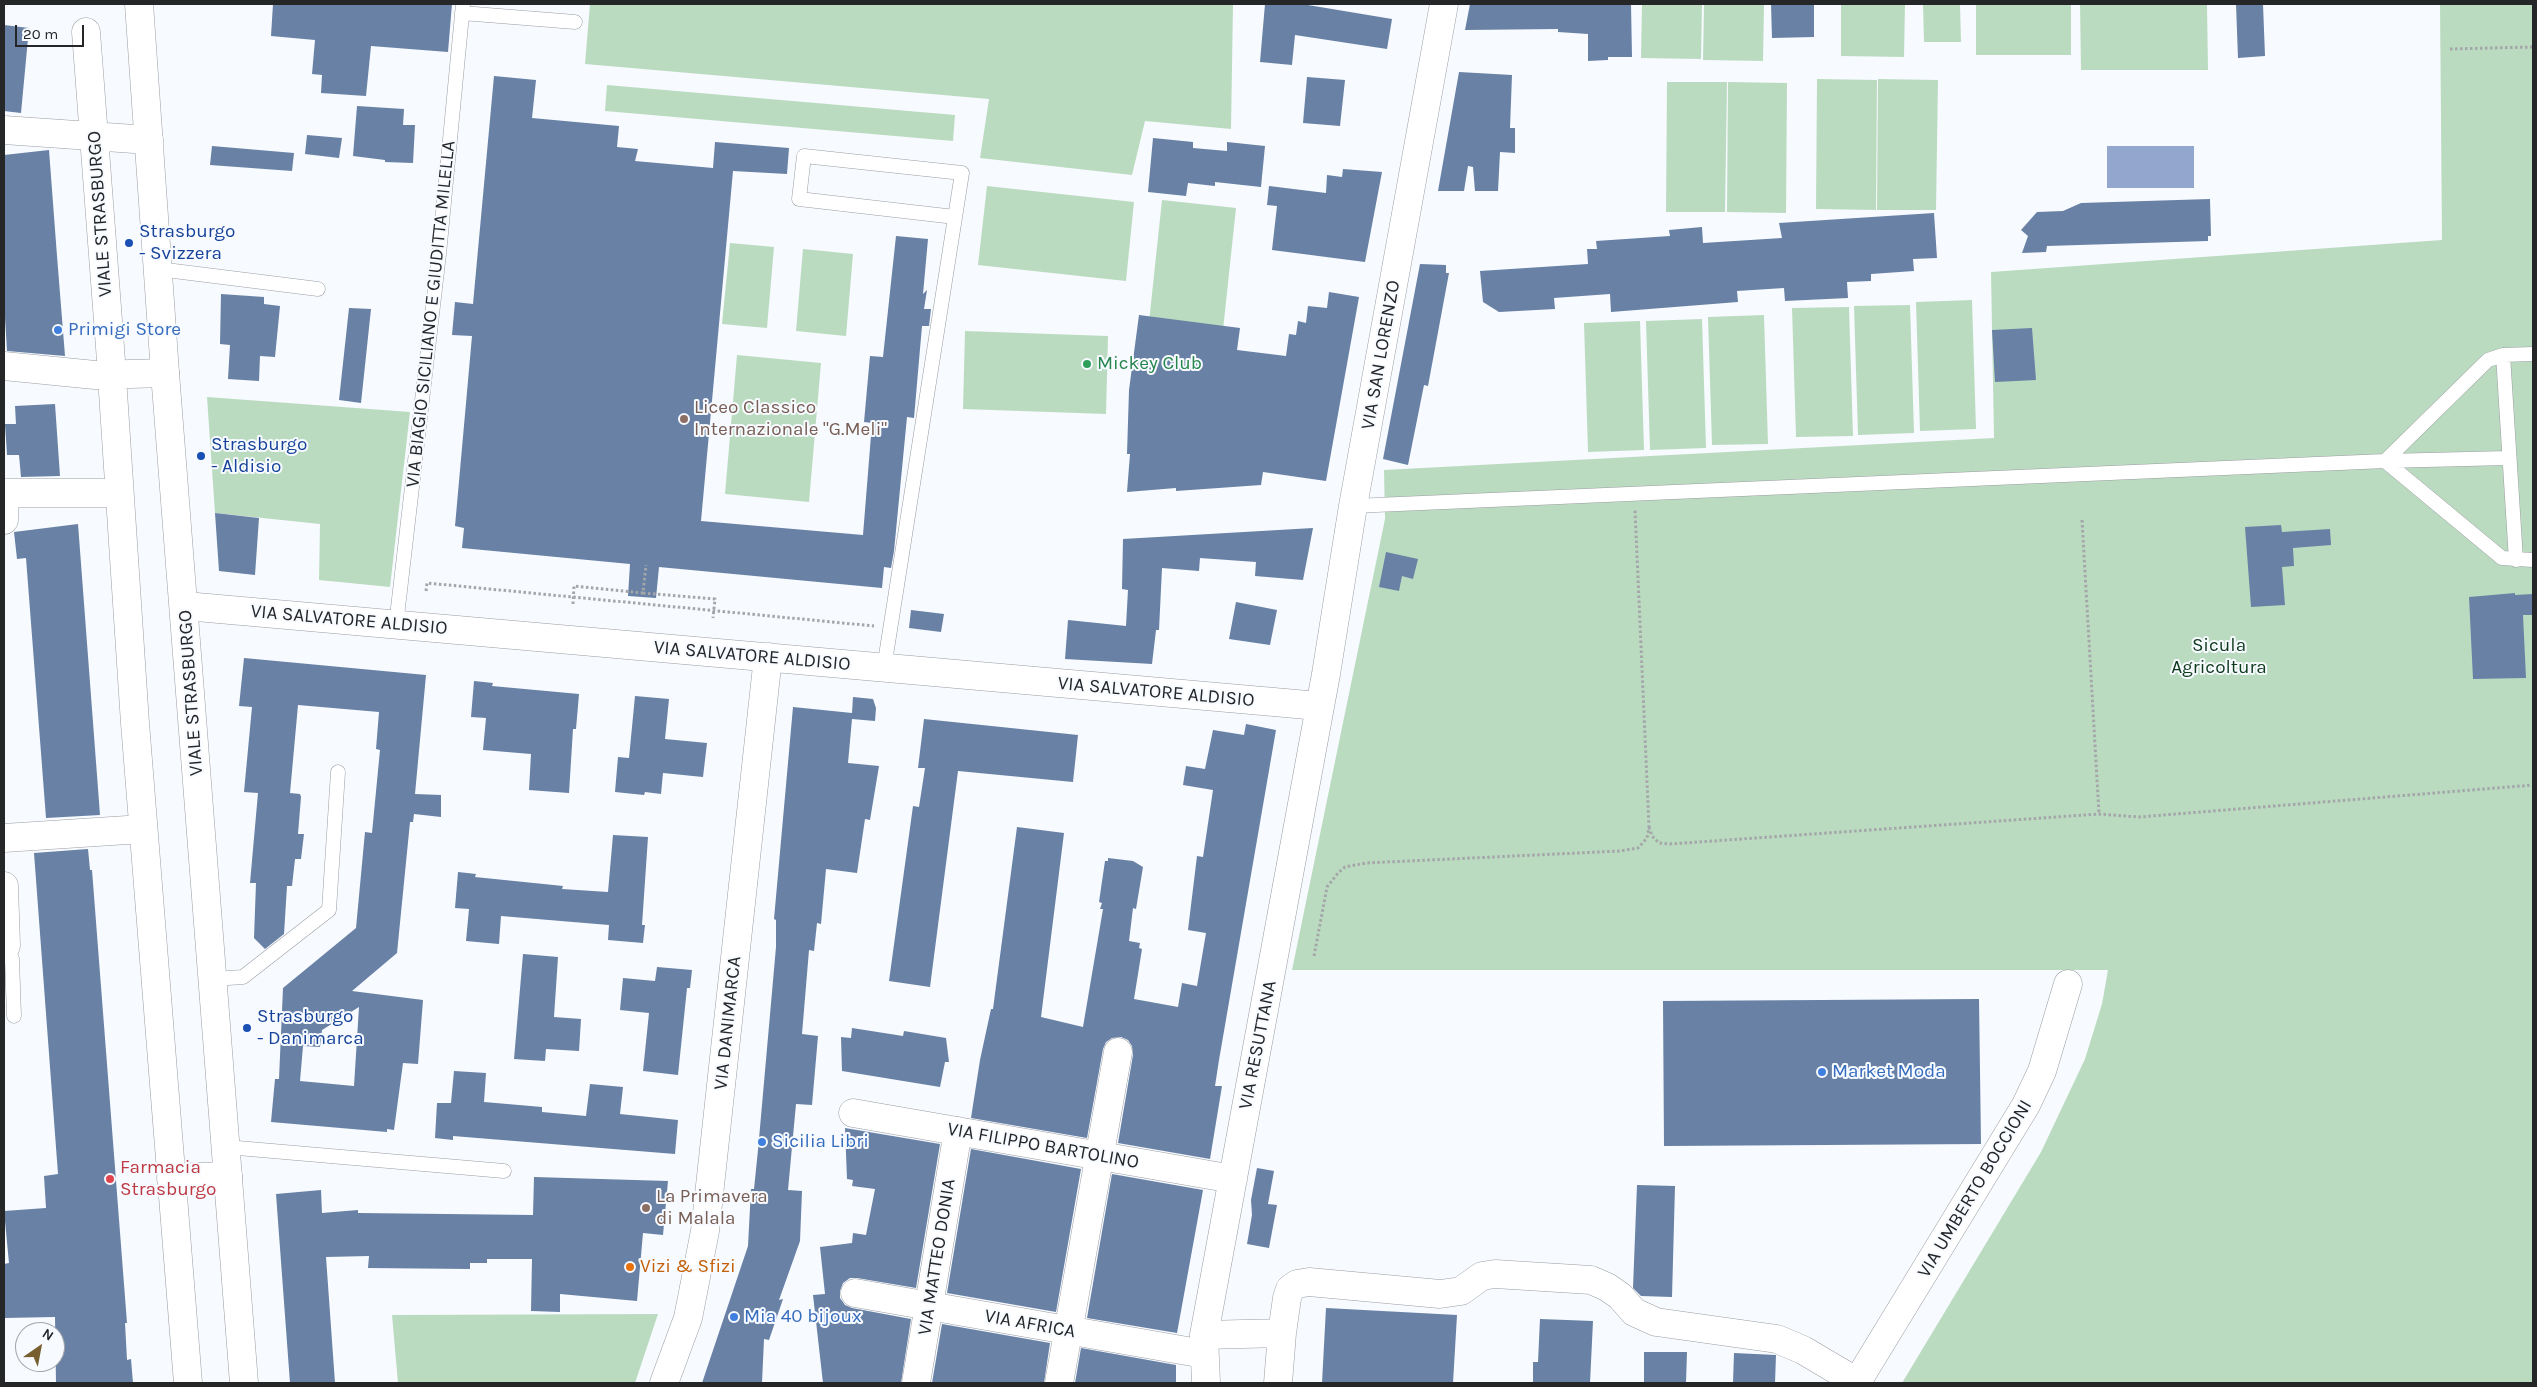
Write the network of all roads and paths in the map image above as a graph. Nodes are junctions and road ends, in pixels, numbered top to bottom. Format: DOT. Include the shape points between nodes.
graph roads {
  1 [pos="139,4"];
  2 [pos="1444,4"];
  3 [pos="462,8"];
  4 [pos="575,22"];
  5 [pos="86,32"];
  6 [pos="2533,47"];
  7 [pos="2450,49"];
  8 [pos="4,130"];
  9 [pos="95,137"];
  10 [pos="149,140"];
  11 [pos="954,217"];
  12 [pos="158,268"];
  13 [pos="318,289"];
  14 [pos="2533,354"];
  15 [pos="2503,355"];
  16 [pos="4,366"];
  17 [pos="165,373"];
  18 [pos="112,376"];
  19 [pos="2508,458"];
  20 [pos="2386,461"];
  21 [pos="4,493"];
  22 [pos="119,493"];
  23 [pos="1635,494"];
  24 [pos="1354,506"];
  25 [pos="4,520"];
  26 [pos="2082,520"];
  27 [pos="2516,560"];
  28 [pos="2533,560"];
  29 [pos="646,565"];
  30 [pos="426,591"];
  31 [pos="643,593"];
  32 [pos="574,596"];
  33 [pos="573,604"];
  34 [pos="185,606"];
  35 [pos="714,610"];
  36 [pos="713,618"];
  37 [pos="396,625"];
  38 [pos="890,628"];
  39 [pos="768,658"];
  40 [pos="884,668"];
  41 [pos="1319,706"];
  42 [pos="338,772"];
  43 [pos="2533,785"];
  44 [pos="2099,814"];
  45 [pos="1648,828"];
  46 [pos="143,829"];
  47 [pos="4,838"];
  48 [pos="4,886"];
  49 [pos="5,948"];
  50 [pos="1314,956"];
  51 [pos="213,979"];
  52 [pos="2068,984"];
  53 [pos="14,1016"];
  54 [pos="1118,1052"];
  55 [pos="853,1113"];
  56 [pos="958,1131"];
  57 [pos="226,1147"];
  58 [pos="1099,1156"];
  59 [pos="504,1172"];
  60 [pos="228,1176"];
  61 [pos="171,1178"];
  62 [pos="1233,1179"];
  63 [pos="855,1293"];
  64 [pos="929,1306"];
  65 [pos="1068,1331"];
  66 [pos="1282,1333"];
  67 [pos="1204,1345"];
  68 [pos="1858,1382"];
  69 [pos="188,1383"];
  70 [pos="244,1383"];
  71 [pos="664,1383"];
  72 [pos="916,1383"];
  73 [pos="1059,1383"];
  74 [pos="1206,1383"];
  75 [pos="1278,1383"];
  1 -- 10 [label="street, VIALE STRASBURGO"];
  2 -- 24 [label="street, VIA SAN LORENZO"];
  3 -- 4 [label="lane"];
  3 -- 37 [label="lane, VIA BIAGIO SICILIANO E GIUDITTA MILELLA" via="439,254"];
  5 -- 9 [label="street, VIALE STRASBURGO"];
  6 -- 7 [label="path"];
  8 -- 9 [label="street"];
  9 -- 10 [label="street"];
  9 -- 18 [label="street, VIALE STRASBURGO"];
  10 -- 12 [label="street, VIALE STRASBURGO"];
  11 -- 11 [label="lane" via="962,173 804,156 799,199"];
  11 -- 38 [label="lane"];
  12 -- 13 [label="lane"];
  12 -- 17 [label="street, VIALE STRASBURGO"];
  14 -- 15 [label="lane"];
  15 -- 19 [label="lane"];
  15 -- 20 [label="lane" via="2488,360"];
  16 -- 18 [label="street"];
  17 -- 18 [label="street"];
  17 -- 34 [label="street, VIALE STRASBURGO"];
  18 -- 22 [label="street, VIALE STRASBURGO"];
  19 -- 20 [label="lane"];
  19 -- 27 [label="lane"];
  20 -- 23 [label="lane"];
  20 -- 27 [label="lane" via="2502,558"];
  21 -- 22 [label="street"];
  21 -- 25 [label="street"];
  22 -- 46 [label="street, VIALE STRASBURGO"];
  23 -- 24 [label="lane"];
  23 -- 45 [label="path"];
  24 -- 41 [label="street, VIA SAN LORENZO"];
  26 -- 44 [label="path"];
  27 -- 28 [label="lane"];
  29 -- 31 [label="path"];
  30 -- 32 [label="path" via="427,583"];
  31 -- 32 [label="path" via="574,586"];
  31 -- 35 [label="path" via="715,599"];
  32 -- 33 [label="path"];
  32 -- 35 [label="path"];
  34 -- 37 [label="street, VIA SALVATORE ALDISIO"];
  34 -- 51 [label="street, VIALE STRASBURGO"];
  35 -- 36 [label="path"];
  35 -- 38 [label="path"];
  37 -- 39 [label="street, VIA SALVATORE ALDISIO"];
  38 -- 40 [label="lane"];
  39 -- 40 [label="street, VIA SALVATORE ALDISIO"];
  39 -- 71 [label="street, VIA DANIMARCA" via="705,1231 688,1318"];
  40 -- 41 [label="street, VIA SALVATORE ALDISIO"];
  41 -- 62 [label="street, VIA RESUTTANA"];
  42 -- 51 [label="lane" via="329,910 242,977"];
  43 -- 44 [label="path" via="2139,817"];
  44 -- 45 [label="path" via="1670,844 1659,843"];
  45 -- 50 [label="path" via="1647,838 1638,848 1620,851 1366,863 1345,867 1327,887"];
  46 -- 47 [label="street"];
  46 -- 61 [label="street, VIALE STRASBURGO"];
  48 -- 49 [label="street"];
  49 -- 53 [label="lane" via="12,959"];
  51 -- 57 [label="street, VIALE STRASBURGO"];
  52 -- 68 [label="street, VIA UMBERTO BOCCIONI" via="2042,1071 2026,1105"];
  54 -- 58 [label="street"];
  55 -- 56 [label="street, VIA FILIPPO BARTOLINO"];
  56 -- 58 [label="street, VIA FILIPPO BARTOLINO"];
  56 -- 64 [label="street, VIA MATTEO DONIA"];
  57 -- 59 [label="lane"];
  57 -- 60 [label="street, VIALE STRASBURGO"];
  58 -- 62 [label="street, VIA FILIPPO BARTOLINO"];
  58 -- 65 [label="street"];
  60 -- 61 [label="street"];
  60 -- 70 [label="street, VIALE STRASBURGO"];
  61 -- 69 [label="street, VIALE STRASBURGO"];
  62 -- 67 [label="street, VIA RESUTTANA"];
  63 -- 64 [label="street, VIA AFRICA"];
  64 -- 65 [label="street, VIA AFRICA"];
  64 -- 72 [label="street, VIA MATTEO DONIA"];
  65 -- 67 [label="street, VIA AFRICA"];
  65 -- 73 [label="street"];
  66 -- 67 [label="street, VIA AFRICA"];
  66 -- 68 [label="street" via="1287,1298 1290,1289 1297,1284 1309,1282 1440,1294 1461,1291 1482,1276 1495,1274 1591,1280 1620,1296 1634,1312 1656,1322 1776,1339 1804,1350"];
  66 -- 75 [label="street"];
  67 -- 74 [label="street, VIA RESUTTANA"];
}
